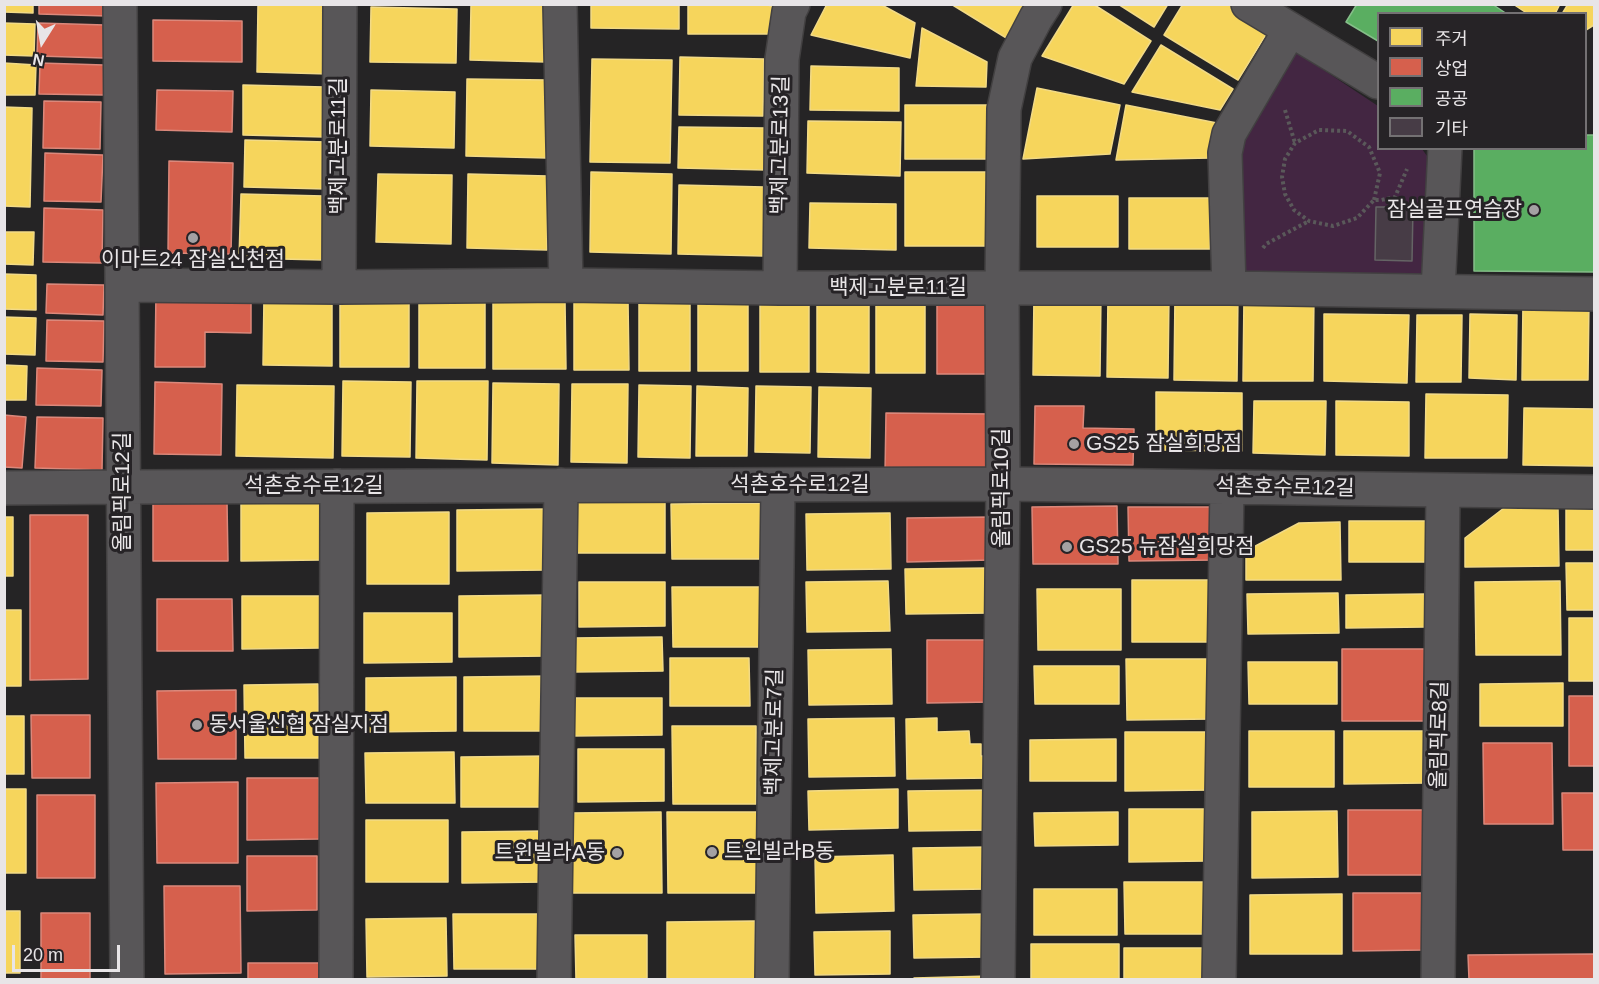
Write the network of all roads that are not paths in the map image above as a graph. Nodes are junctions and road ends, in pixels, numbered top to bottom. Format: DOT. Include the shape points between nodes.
graph roads {
  1 [pos="120,4"];
  2 [pos="340,4"];
  3 [pos="560,4"];
  4 [pos="794,4"];
  5 [pos="1045,4"];
  6 [pos="1248,4"];
  7 [pos="1290,30"];
  8 [pos="1377,81"];
  9 [pos="1445,150"];
  10 [pos="122,285"];
  11 [pos="566,285"];
  12 [pos="339,287"];
  13 [pos="780,288"];
  14 [pos="1002,288"];
  15 [pos="1229,288"];
  16 [pos="1438,291"];
  17 [pos="1594,294"];
  18 [pos="1003,484"];
  19 [pos="561,485"];
  20 [pos="778,485"];
  21 [pos="337,486"];
  22 [pos="123,487"];
  23 [pos="1227,487"];
  24 [pos="4,489"];
  25 [pos="1443,490"];
  26 [pos="1594,492"];
  27 [pos="127,980"];
  28 [pos="336,980"];
  29 [pos="554,980"];
  30 [pos="772,980"];
  31 [pos="998,980"];
  32 [pos="1219,980"];
  33 [pos="1438,980"];
  1 -- 10 [label="street, 올림픽로12길"];
  2 -- 12 [label="street, 백제고분로11길"];
  3 -- 11 [label="street"];
  4 -- 13 [label="street, 백제고분로13길" via="789,12 782,59"];
  5 -- 14 [label="street, 올림픽로10길" via="1016,58 1004,110"];
  6 -- 7 [label="street"];
  7 -- 8 [label="street"];
  7 -- 15 [label="street" via="1228,134 1225,153"];
  9 -- 16 [label="street"];
  10 -- 12 [label="street, 백제고분로11길"];
  10 -- 22 [label="street, 올림픽로12길"];
  11 -- 12 [label="street, 백제고분로11길"];
  11 -- 13 [label="street, 백제고분로11길"];
  13 -- 14 [label="street, 백제고분로11길"];
  14 -- 15 [label="street, 백제고분로11길"];
  14 -- 18 [label="street, 올림픽로10길"];
  15 -- 16 [label="street, 백제고분로11길"];
  16 -- 17 [label="street, 백제고분로11길"];
  18 -- 20 [label="street, 석촌호수로12길"];
  18 -- 23 [label="street, 석촌호수로12길"];
  18 -- 31 [label="street, 올림픽로10길"];
  19 -- 20 [label="street, 석촌호수로12길"];
  19 -- 21 [label="street, 석촌호수로12길"];
  19 -- 29 [label="street"];
  20 -- 30 [label="street, 백제고분로7길"];
  21 -- 22 [label="street, 석촌호수로12길"];
  21 -- 28 [label="street"];
  22 -- 24 [label="street, 석촌호수로12길"];
  22 -- 27 [label="street, 올림픽로12길"];
  23 -- 25 [label="street, 석촌호수로12길"];
  23 -- 32 [label="street"];
  25 -- 26 [label="street, 석촌호수로12길"];
  25 -- 33 [label="street, 올림픽로8길"];
}
